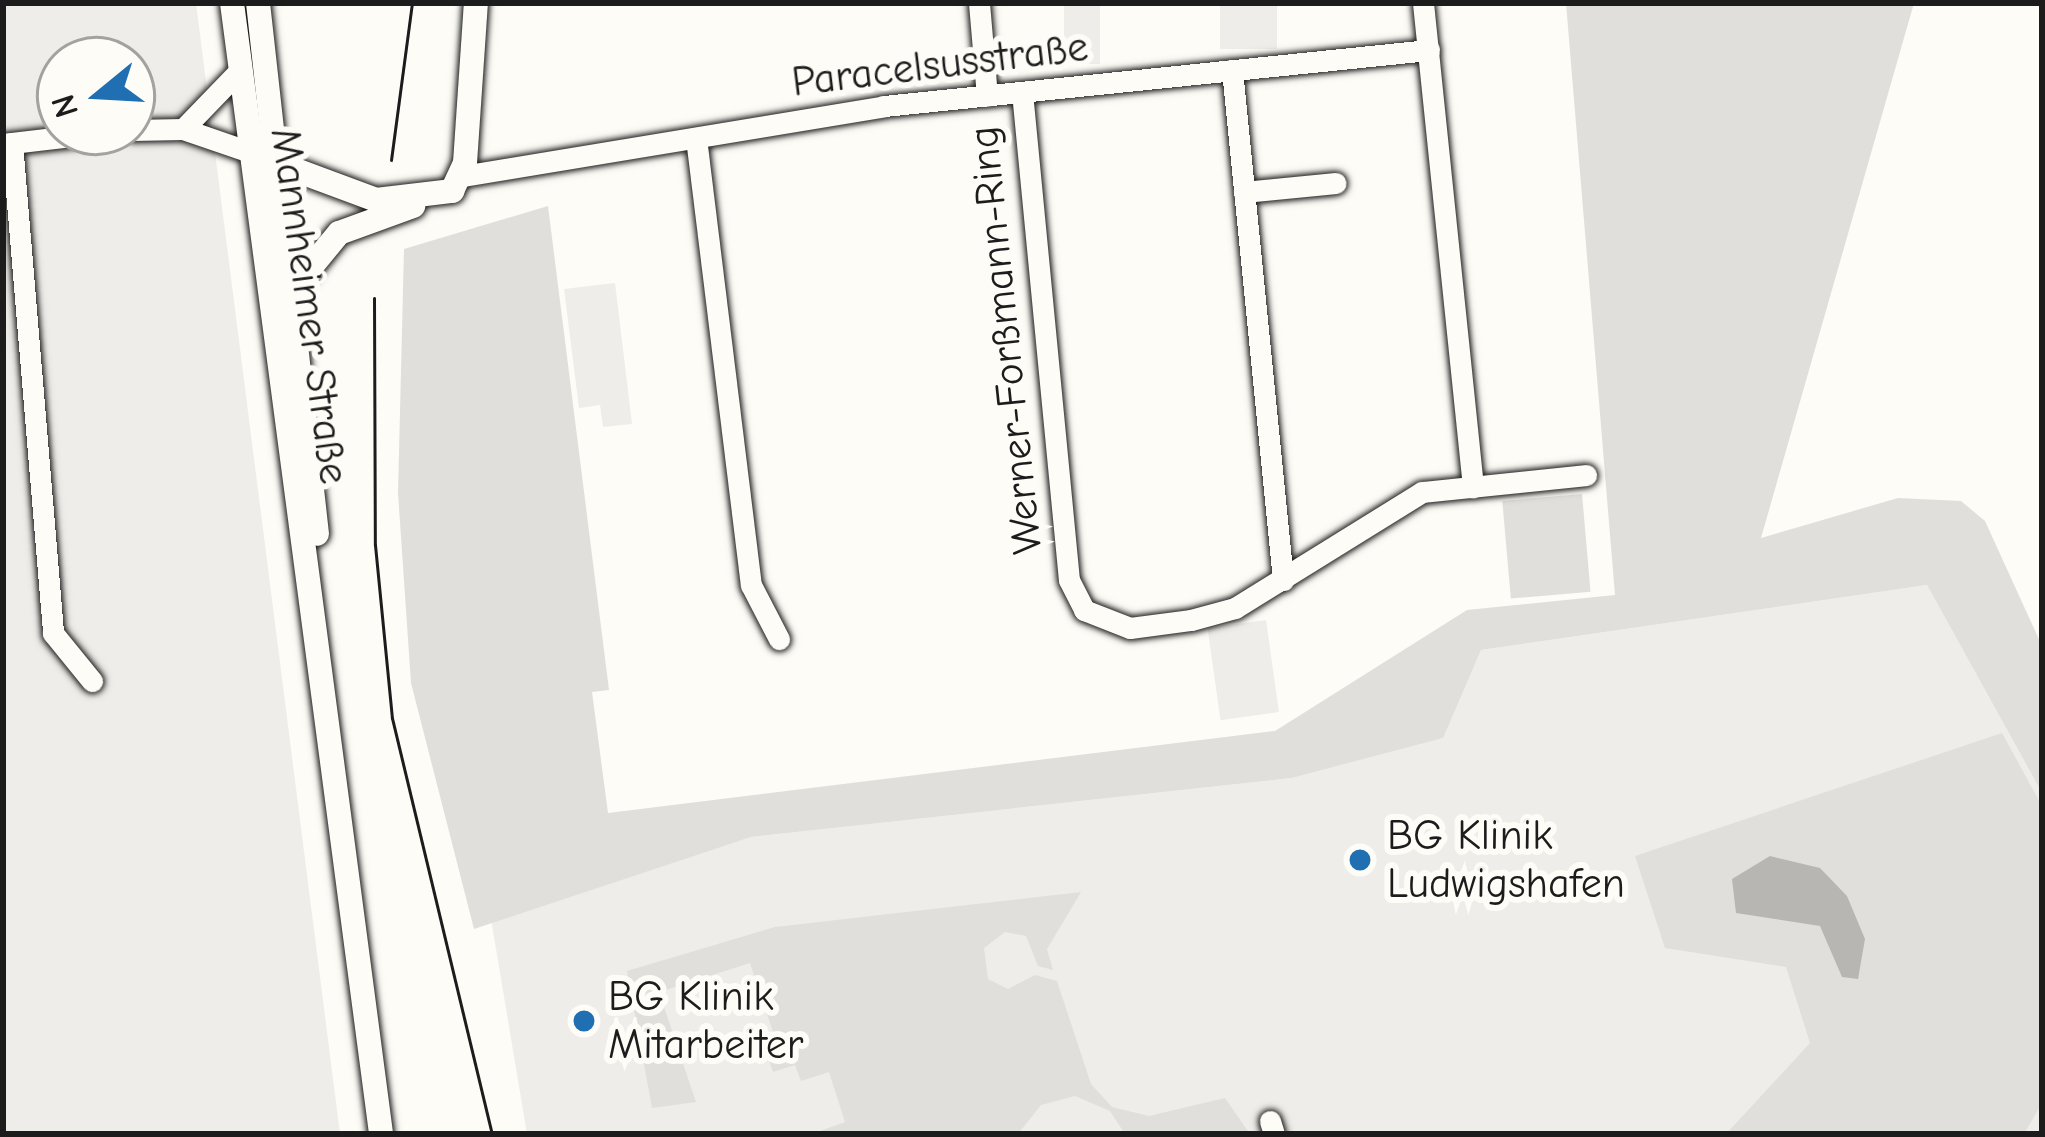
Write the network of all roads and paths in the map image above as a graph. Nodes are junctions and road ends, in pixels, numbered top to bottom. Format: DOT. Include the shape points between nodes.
graph roads {
  1 [pos="232,3"];
  2 [pos="258,3"];
  3 [pos="476,3"];
  4 [pos="979,3"];
  5 [pos="1424,3"];
  6 [pos="1429,50"];
  7 [pos="1232,70"];
  8 [pos="239,71"];
  9 [pos="1022,92"];
  10 [pos="987,96"];
  11 [pos="183,129"];
  12 [pos="156,130"];
  13 [pos="696,138"];
  14 [pos="7,144"];
  15 [pos="247,151"];
  16 [pos="275,163"];
  17 [pos="1336,183"];
  18 [pos="454,186"];
  19 [pos="1244,192"];
  20 [pos="292,290"];
  21 [pos="1586,476"];
  22 [pos="1473,487"];
  23 [pos="1283,580"];
  24 [pos="314,620"];
  25 [pos="778,639"];
  26 [pos="92,681"];
  27 [pos="381,1134"];
  1 -- 8 [label="street, Mannheimer Straße"];
  2 -- 16 [label="street, Mannheimer Straße"];
  3 -- 18 [label="street"];
  4 -- 10 [label="street"];
  5 -- 6 [label="street"];
  6 -- 7 [label="street, Paracelsusstraße"];
  6 -- 22 [label="street"];
  7 -- 9 [label="street, Paracelsusstraße"];
  7 -- 19 [label="street"];
  8 -- 11 [label="street"];
  8 -- 15 [label="street, Mannheimer Straße"];
  9 -- 10 [label="street, Paracelsusstraße"];
  9 -- 23 [label="street, Werner-Forßmann-Ring" via="1069,580 1084,610 1130,628 1191,620"];
  10 -- 13 [label="street, Paracelsusstraße"];
  11 -- 12 [label="street"];
  11 -- 15 [label="street"];
  13 -- 18 [label="street, Paracelsusstraße"];
  13 -- 25 [label="street" via="751,586"];
  14 -- 26 [label="street" via="53,633"];
  15 -- 16 [label="street"];
  15 -- 24 [label="street, Mannheimer Straße"];
  16 -- 18 [label="street" via="376,200"];
  16 -- 20 [label="street, Mannheimer Straße"];
  17 -- 19 [label="street"];
  18 -- 20 [label="street" via="339,233"];
  19 -- 23 [label="street"];
  20 -- 24 [label="street, Mannheimer Straße" via="319,559"];
  21 -- 22 [label="street, Werner-Forßmann-Ring"];
  22 -- 23 [label="street, Werner-Forßmann-Ring" via="1422,492"];
  24 -- 27 [label="street, Mannheimer Straße"];
}
